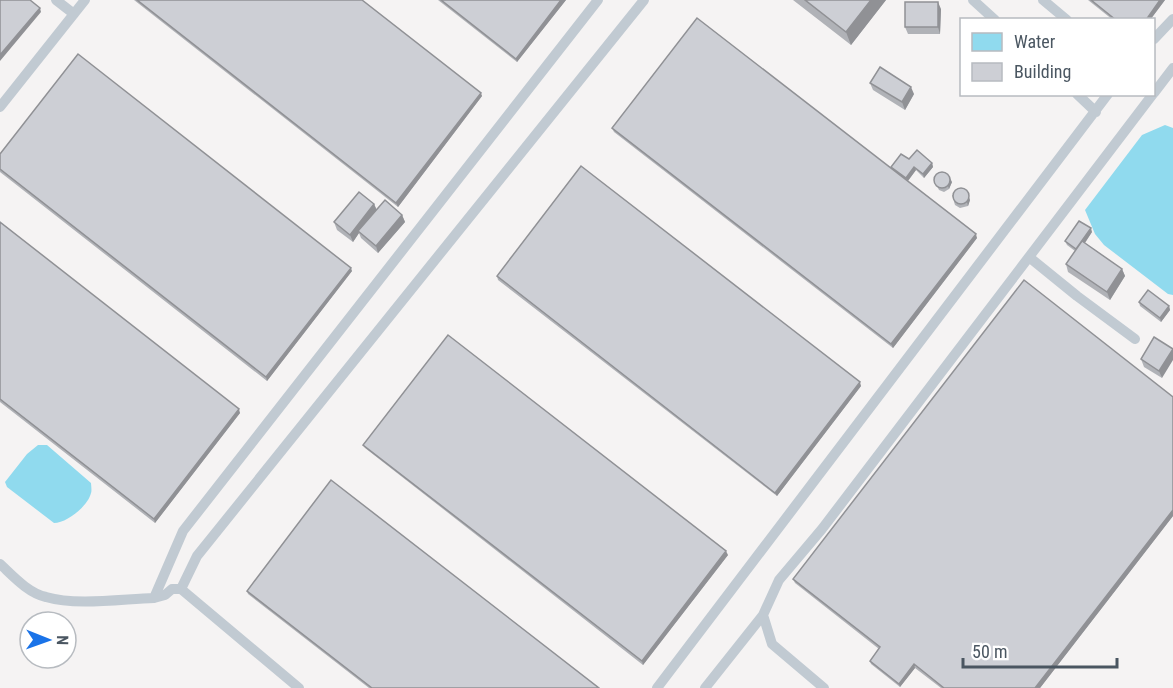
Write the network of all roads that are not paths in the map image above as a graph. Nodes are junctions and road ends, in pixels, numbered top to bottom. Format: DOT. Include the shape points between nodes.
graph roads {
  1 [pos="56,0"];
  2 [pos="85,0"];
  3 [pos="598,0"];
  4 [pos="644,0"];
  5 [pos="973,0"];
  6 [pos="1043,0"];
  7 [pos="74,14"];
  8 [pos="993,18"];
  9 [pos="1065,18"];
  10 [pos="1173,20"];
  11 [pos="1155,38"];
  12 [pos="1173,68"];
  13 [pos="1155,91"];
  14 [pos="1079,96"];
  15 [pos="1107,96"];
  16 [pos="1151,96"];
  17 [pos="0,107"];
  18 [pos="1096,112"];
  19 [pos="1029,256"];
  20 [pos="1135,339"];
  21 [pos="0,564"];
  22 [pos="181,589"];
  23 [pos="154,598"];
  24 [pos="763,615"];
  25 [pos="299,688"];
  26 [pos="657,688"];
  27 [pos="705,688"];
  28 [pos="824,688"];
  1 -- 7 [label="lane"];
  2 -- 7 [label="lane"];
  3 -- 23 [label="lane" via="183,531"];
  4 -- 22 [label="lane" via="197,556"];
  5 -- 8 [label="lane"];
  6 -- 9 [label="lane"];
  7 -- 17 [label="lane"];
  10 -- 11 [label="lane"];
  12 -- 13 [label="lane"];
  14 -- 18 [label="lane"];
  15 -- 18 [label="lane"];
  16 -- 19 [label="lane"];
  18 -- 26 [label="lane"];
  19 -- 20 [label="lane"];
  19 -- 24 [label="lane" via="779,580"];
  21 -- 23 [label="lane" via="44,597 69,601"];
  22 -- 23 [label="lane"];
  22 -- 25 [label="lane"];
  24 -- 27 [label="lane"];
  24 -- 28 [label="lane" via="772,644"];
}
